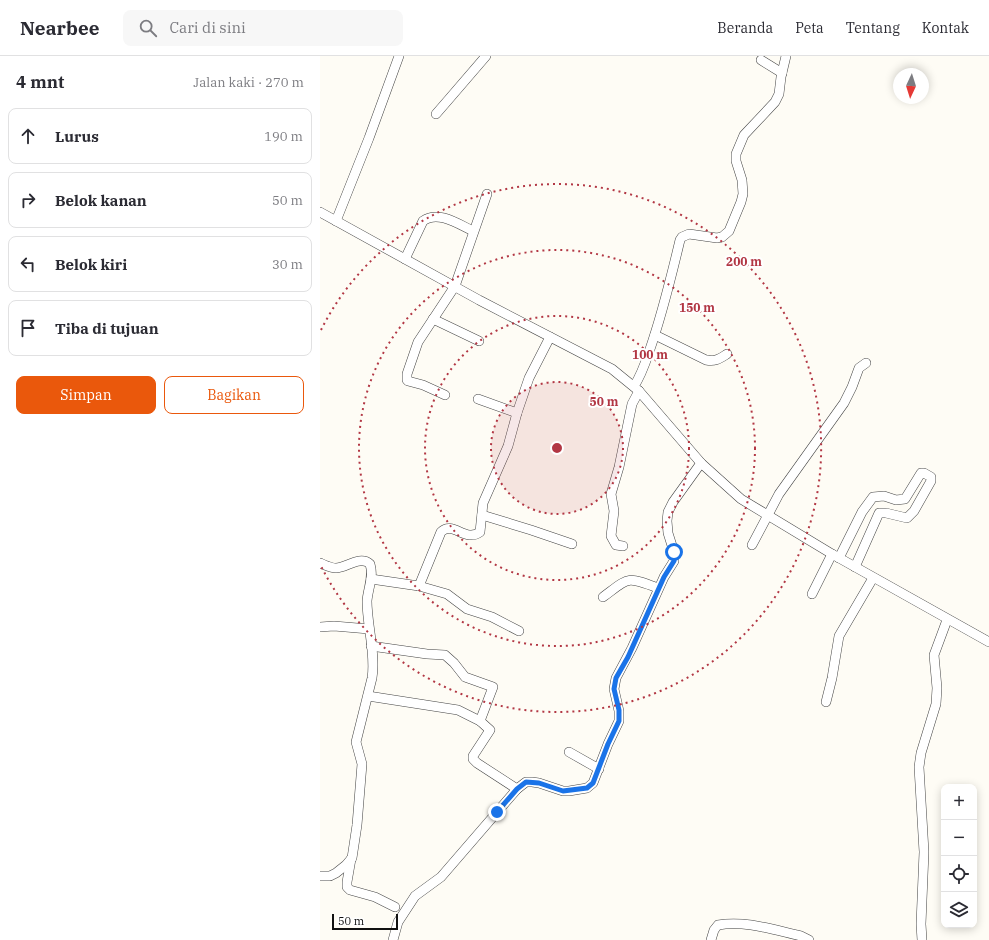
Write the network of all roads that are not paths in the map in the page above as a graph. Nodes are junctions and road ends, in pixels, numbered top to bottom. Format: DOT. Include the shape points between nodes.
graph roads {
  1 [pos="399,56"];
  2 [pos="486,56"];
  3 [pos="786,56"];
  4 [pos="761,60"];
  5 [pos="782,73"];
  6 [pos="436,114"];
  7 [pos="486,194"];
  8 [pos="320,212"];
  9 [pos="336,221"];
  10 [pos="473,231"];
  11 [pos="405,259"];
  12 [pos="455,286"];
  13 [pos="434,318"];
  14 [pos="655,335"];
  15 [pos="550,337"];
  16 [pos="479,341"];
  17 [pos="727,354"];
  18 [pos="866,363"];
  19 [pos="636,388"];
  20 [pos="445,395"];
  21 [pos="478,399"];
  22 [pos="517,413"];
  23 [pos="701,463"];
  24 [pos="907,496"];
  25 [pos="919,502"];
  26 [pos="482,515"];
  27 [pos="768,515"];
  28 [pos="572,544"];
  29 [pos="752,545"];
  30 [pos="623,546"];
  31 [pos="835,556"];
  32 [pos="320,563"];
  33 [pos="855,567"];
  34 [pos="873,578"];
  35 [pos="371,579"];
  36 [pos="419,586"];
  37 [pos="658,588"];
  38 [pos="812,594"];
  39 [pos="603,597"];
  40 [pos="947,620"];
  41 [pos="320,627"];
  42 [pos="369,629"];
  43 [pos="519,631"];
  44 [pos="989,642"];
  45 [pos="371,646"];
  46 [pos="368,696"];
  47 [pos="826,702"];
  48 [pos="480,721"];
  49 [pos="569,752"];
  50 [pos="599,769"];
  51 [pos="517,789"];
  52 [pos="352,858"];
  53 [pos="320,876"];
  54 [pos="395,907"];
  55 [pos="393,940"];
  56 [pos="711,940"];
  57 [pos="809,940"];
  58 [pos="922,940"];
  1 -- 9 [label="street"];
  2 -- 6 [label="street"];
  3 -- 5 [label="street"];
  4 -- 5 [label="street"];
  5 -- 14 [label="street" via="780,94 744,135 736,154 743,194 729,231 717,238 690,234 682,237"];
  7 -- 10 [label="street"];
  8 -- 9 [label="street"];
  9 -- 11 [label="street"];
  10 -- 11 [label="street" via="446,218 428,217 423,221"];
  10 -- 12 [label="street"];
  11 -- 12 [label="street"];
  12 -- 13 [label="street"];
  12 -- 15 [label="street"];
  13 -- 16 [label="street"];
  13 -- 20 [label="street" via="415,348 406,377 408,381"];
  14 -- 17 [label="street" via="706,360 717,360"];
  14 -- 19 [label="street"];
  15 -- 19 [label="street" via="604,364"];
  15 -- 22 [label="street" via="529,378"];
  18 -- 27 [label="street" via="859,368 844,403 779,494"];
  19 -- 23 [label="street"];
  19 -- 30 [label="street" via="612,494 614,511 611,536 616,545"];
  21 -- 22 [label="street"];
  22 -- 26 [label="street" via="508,446 484,503"];
  23 -- 27 [label="street" via="741,499"];
  23 -- 37 [label="street" via="668,512 668,533 675,557"];
  24 -- 25 [label="street"];
  24 -- 25 [label="street" via="921,473 924,473 931,477 931,481"];
  24 -- 31 [label="street" via="905,499 896,500 884,496 873,497"];
  25 -- 33 [label="street" via="907,518 886,512 879,513"];
  26 -- 28 [label="street"];
  26 -- 36 [label="street" via="480,532 473,536 449,528 443,529"];
  27 -- 29 [label="street"];
  27 -- 31 [label="street"];
  31 -- 33 [label="street"];
  31 -- 38 [label="street"];
  32 -- 35 [label="street" via="340,568 351,562 368,563 372,569"];
  33 -- 34 [label="street"];
  34 -- 40 [label="street"];
  34 -- 47 [label="street" via="840,636"];
  35 -- 36 [label="street"];
  35 -- 42 [label="street" via="367,601"];
  36 -- 43 [label="street" via="447,594 467,609 492,617"];
  37 -- 39 [label="street" via="630,580"];
  37 -- 50 [label="street" via="616,678 614,689 619,721"];
  40 -- 44 [label="street"];
  40 -- 58 [label="street" via="934,655 936,704 919,767 924,852"];
  41 -- 42 [label="street"];
  42 -- 45 [label="street"];
  45 -- 46 [label="street" via="373,673"];
  45 -- 48 [label="street" via="444,654 465,677 493,687"];
  46 -- 48 [label="street" via="458,710"];
  46 -- 52 [label="street" via="356,742 362,764"];
  48 -- 51 [label="street" via="490,730 473,759"];
  49 -- 50 [label="street"];
  50 -- 51 [label="street" via="593,783 587,788 563,791 539,783 526,782"];
  51 -- 55 [label="street" via="441,877 415,896 398,922"];
  52 -- 53 [label="street" via="336,873"];
  52 -- 54 [label="street" via="347,882 350,890 382,899"];
  56 -- 57 [label="street" via="718,926 733,923 748,924"];
}
